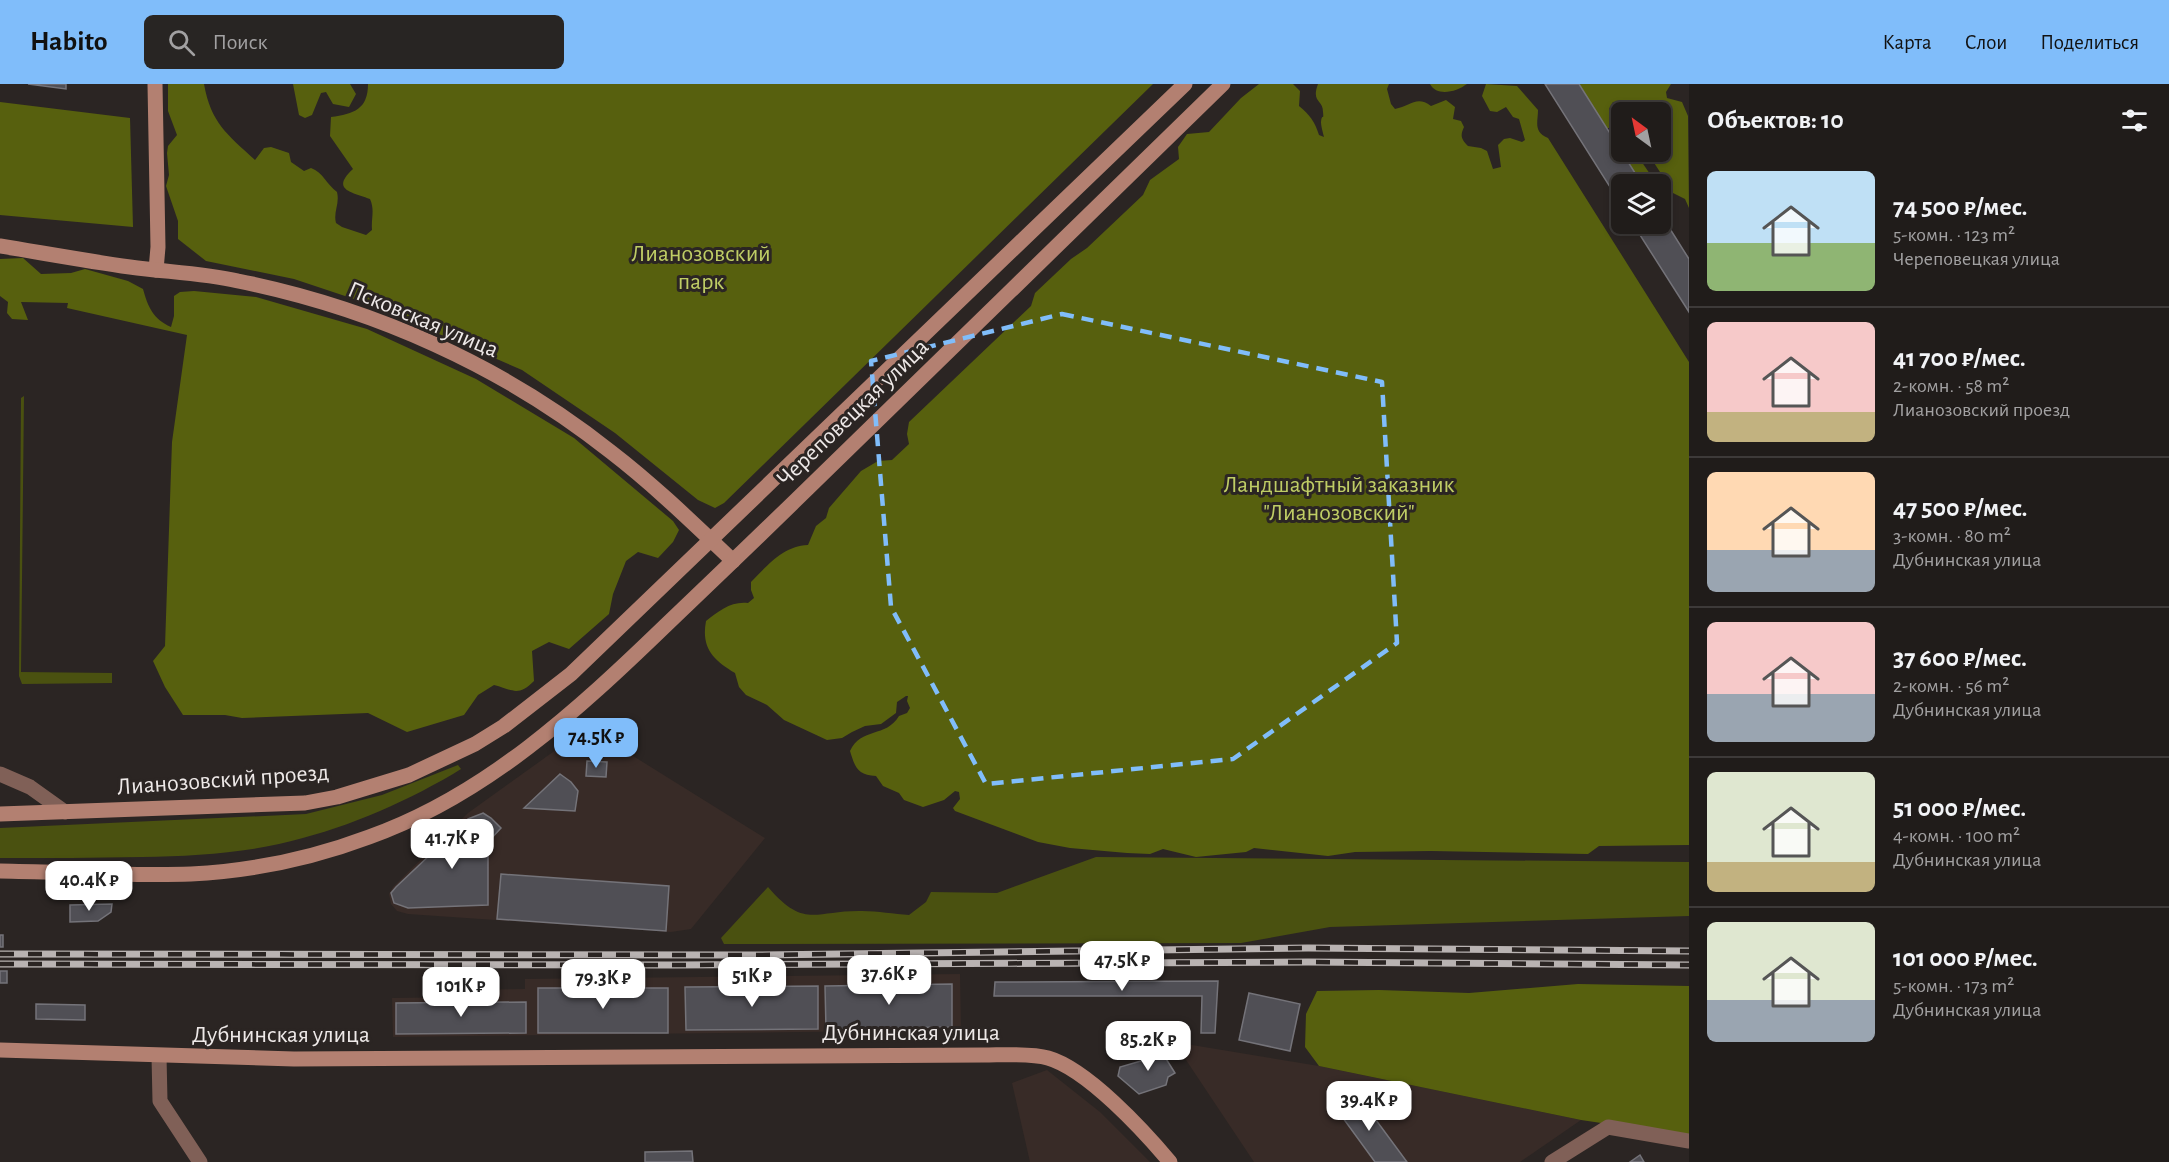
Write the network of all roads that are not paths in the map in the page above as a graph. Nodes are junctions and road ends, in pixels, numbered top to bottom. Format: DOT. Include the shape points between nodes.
graph roads {
  1 [pos="155,84"];
  2 [pos="1185,84"];
  3 [pos="1223,84"];
  4 [pos="0,246"];
  5 [pos="156,270"];
  6 [pos="710,540"];
  7 [pos="733,561"];
  8 [pos="475,744"];
  9 [pos="0,774"];
  10 [pos="64,812"];
  11 [pos="0,814"];
  12 [pos="0,872"];
  13 [pos="0,1050"];
  14 [pos="159,1056"];
  15 [pos="1689,1141"];
  16 [pos="200,1162"];
  17 [pos="1170,1162"];
  18 [pos="1552,1162"];
  1 -- 5 [label="main road"];
  2 -- 6 [label="main road, Череповецкая улица"];
  3 -- 7 [label="main road, Череповецкая улица"];
  4 -- 5 [label="main road, Псковская улица"];
  5 -- 6 [label="main road, Псковская улица" via="237,280 333,305 468,360 577,426"];
  6 -- 7 [label="main road, Псковская улица"];
  6 -- 8 [label="main road, Череповецкая улица" via="571,674"];
  7 -- 12 [label="main road, Череповецкая улица" via="547,734 478,783 406,823 338,848 274,864 189,874"];
  8 -- 10 [label="main road, Лианозовский проезд" via="384,784 305,803"];
  9 -- 10 [label="street" via="30,787"];
  10 -- 11 [label="main road, Лианозовский проезд"];
  13 -- 14 [label="main road, Дубнинская улица"];
  14 -- 16 [label="street" via="160,1101"];
  14 -- 17 [label="main road, Дубнинская улица" via="1045,1057 1073,1070 1116,1105"];
  15 -- 18 [label="street" via="1608,1127"];
}
